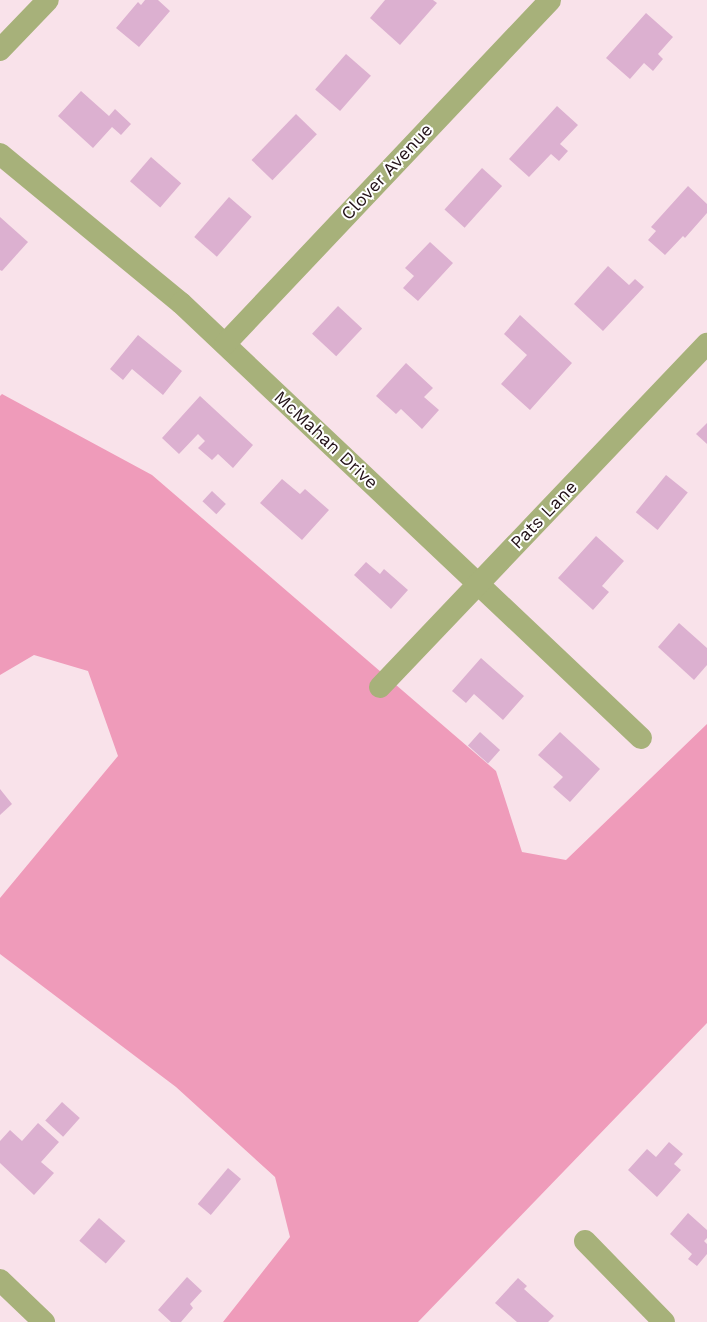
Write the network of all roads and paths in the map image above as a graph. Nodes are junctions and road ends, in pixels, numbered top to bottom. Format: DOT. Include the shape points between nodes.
graph roads {
  1 [pos="48,0"];
  2 [pos="550,0"];
  3 [pos="0,50"];
  4 [pos="0,154"];
  5 [pos="225,344"];
  6 [pos="707,344"];
  7 [pos="479,584"];
  8 [pos="380,687"];
  9 [pos="641,738"];
  10 [pos="585,1241"];
  11 [pos="0,1280"];
  12 [pos="44,1322"];
  13 [pos="664,1322"];
  1 -- 3 [label="street"];
  2 -- 5 [label="street, Clover Avenue"];
  4 -- 5 [label="street, McMahan Drive"];
  5 -- 7 [label="street, McMahan Drive"];
  6 -- 7 [label="street, Pats Lane"];
  7 -- 8 [label="street, Pats Lane"];
  7 -- 9 [label="street, McMahan Drive"];
  10 -- 13 [label="street"];
  11 -- 12 [label="street"];
}
